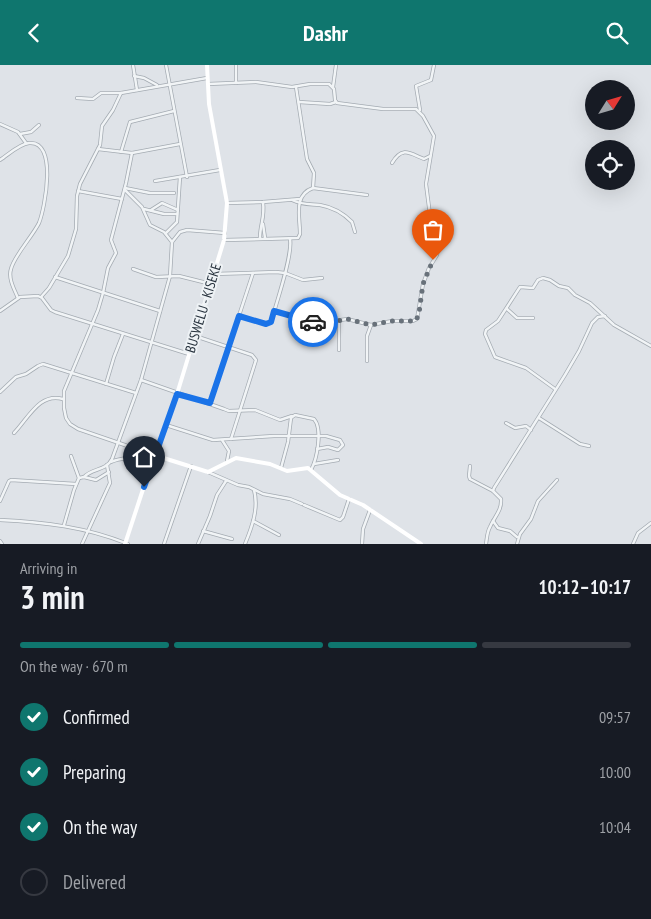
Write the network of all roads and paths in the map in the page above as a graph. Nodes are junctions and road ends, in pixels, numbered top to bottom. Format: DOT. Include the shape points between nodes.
graph roads {
  1 [pos="133,65"];
  2 [pos="166,65"];
  3 [pos="207,65"];
  4 [pos="236,65"];
  5 [pos="336,65"];
  6 [pos="434,65"];
  7 [pos="134,76"];
  8 [pos="207,77"];
  9 [pos="236,83"];
  10 [pos="169,84"];
  11 [pos="208,84"];
  12 [pos="159,86"];
  13 [pos="296,87"];
  14 [pos="334,87"];
  15 [pos="137,90"];
  16 [pos="121,93"];
  17 [pos="77,98"];
  18 [pos="299,102"];
  19 [pos="336,102"];
  20 [pos="174,111"];
  21 [pos="420,112"];
  22 [pos="0,125"];
  23 [pos="39,125"];
  24 [pos="20,134"];
  25 [pos="26,143"];
  26 [pos="180,144"];
  27 [pos="98,149"];
  28 [pos="121,152"];
  29 [pos="132,153"];
  30 [pos="431,155"];
  31 [pos="0,160"];
  32 [pos="392,163"];
  33 [pos="222,170"];
  34 [pos="180,177"];
  35 [pos="187,177"];
  36 [pos="155,181"];
  37 [pos="313,188"];
  38 [pos="125,189"];
  39 [pos="78,191"];
  40 [pos="174,193"];
  41 [pos="367,195"];
  42 [pos="122,199"];
  43 [pos="300,199"];
  44 [pos="292,200"];
  45 [pos="227,203"];
  46 [pos="263,203"];
  47 [pos="300,204"];
  48 [pos="144,209"];
  49 [pos="151,210"];
  50 [pos="178,210"];
  51 [pos="178,214"];
  52 [pos="263,223"];
  53 [pos="355,232"];
  54 [pos="166,233"];
  55 [pos="225,233"];
  56 [pos="260,239"];
  57 [pos="265,239"];
  58 [pos="290,239"];
  59 [pos="224,240"];
  60 [pos="172,242"];
  61 [pos="133,269"];
  62 [pos="253,273"];
  63 [pos="285,273"];
  64 [pos="214,274"];
  65 [pos="170,275"];
  66 [pos="55,277"];
  67 [pos="322,278"];
  68 [pos="211,284"];
  69 [pos="103,293"];
  70 [pos="41,297"];
  71 [pos="18,298"];
  72 [pos="507,309"];
  73 [pos="0,311"];
  74 [pos="160,311"];
  75 [pos="274,311"];
  76 [pos="239,316"];
  77 [pos="604,316"];
  78 [pos="532,318"];
  79 [pos="339,321"];
  80 [pos="92,323"];
  81 [pos="371,325"];
  82 [pos="124,333"];
  83 [pos="195,336"];
  84 [pos="152,343"];
  85 [pos="651,346"];
  86 [pos="230,347"];
  87 [pos="339,350"];
  88 [pos="189,355"];
  89 [pos="367,361"];
  90 [pos="71,374"];
  91 [pos="141,381"];
  92 [pos="106,384"];
  93 [pos="555,389"];
  94 [pos="0,392"];
  95 [pos="136,393"];
  96 [pos="177,394"];
  97 [pos="63,399"];
  98 [pos="210,403"];
  99 [pos="239,409"];
  100 [pos="292,416"];
  101 [pos="539,418"];
  102 [pos="506,423"];
  103 [pos="166,425"];
  104 [pos="531,430"];
  105 [pos="14,433"];
  106 [pos="289,436"];
  107 [pos="318,436"];
  108 [pos="222,439"];
  109 [pos="231,439"];
  110 [pos="117,443"];
  111 [pos="590,447"];
  112 [pos="317,449"];
  113 [pos="148,453"];
  114 [pos="154,455"];
  115 [pos="71,456"];
  116 [pos="227,461"];
  117 [pos="338,461"];
  118 [pos="109,464"];
  119 [pos="314,464"];
  120 [pos="191,466"];
  121 [pos="470,466"];
  122 [pos="281,468"];
  123 [pos="311,470"];
  124 [pos="109,472"];
  125 [pos="208,472"];
  126 [pos="84,477"];
  127 [pos="79,478"];
  128 [pos="557,480"];
  129 [pos="226,481"];
  130 [pos="76,484"];
  131 [pos="253,490"];
  132 [pos="493,491"];
  133 [pos="349,499"];
  134 [pos="0,501"];
  135 [pos="370,510"];
  136 [pos="0,519"];
  137 [pos="253,521"];
  138 [pos="493,521"];
  139 [pos="651,523"];
  140 [pos="64,525"];
  141 [pos="89,531"];
  142 [pos="203,531"];
  143 [pos="279,535"];
  144 [pos="518,538"];
  145 [pos="232,539"];
  146 [pos="82,544"];
  147 [pos="126,544"];
  148 [pos="164,544"];
  149 [pos="198,544"];
  150 [pos="245,544"];
  151 [pos="362,544"];
  152 [pos="421,544"];
  153 [pos="486,544"];
  154 [pos="517,544"];
  155 [pos="633,544"];
  1 -- 7 [label="street"];
  2 -- 10 [label="street"];
  3 -- 8 [label="main road, BUSWELU - KISEKE"];
  4 -- 9 [label="street"];
  5 -- 14 [label="street"];
  6 -- 21 [label="street" via="430,81 416,86"];
  7 -- 12 [label="street"];
  7 -- 15 [label="street"];
  8 -- 10 [label="street"];
  8 -- 11 [label="main road, BUSWELU - KISEKE"];
  9 -- 11 [label="street"];
  9 -- 13 [label="street"];
  10 -- 12 [label="street"];
  10 -- 20 [label="street"];
  11 -- 33 [label="main road, BUSWELU - KISEKE"];
  12 -- 15 [label="street"];
  13 -- 14 [label="street" via="310,84"];
  13 -- 18 [label="street"];
  14 -- 19 [label="street"];
  15 -- 16 [label="street"];
  16 -- 17 [label="street" via="101,93 92,100"];
  16 -- 27 [label="street" via="102,126"];
  18 -- 19 [label="street"];
  18 -- 37 [label="street" via="307,159 314,173"];
  19 -- 21 [label="street" via="383,109 412,108"];
  20 -- 26 [label="street"];
  20 -- 28 [label="street" via="130,122"];
  21 -- 30 [label="street" via="434,136"];
  22 -- 24 [label="street"];
  23 -- 24 [label="street" via="31,132"];
  24 -- 25 [label="street"];
  25 -- 31 [label="street"];
  25 -- 71 [label="street" via="36,143 44,150 46,194 38,224 10,270"];
  26 -- 29 [label="street"];
  26 -- 35 [label="street"];
  27 -- 28 [label="street"];
  27 -- 39 [label="street"];
  28 -- 29 [label="street"];
  29 -- 38 [label="street"];
  30 -- 32 [label="street" via="424,159 403,152"];
  30 -- 81 [label="street" via="426,191 439,242 437,255 423,284 418,318"];
  33 -- 35 [label="street"];
  33 -- 45 [label="main road, BUSWELU - KISEKE"];
  34 -- 35 [label="street"];
  34 -- 36 [label="street"];
  34 -- 50 [label="street"];
  37 -- 41 [label="street"];
  37 -- 43 [label="street"];
  38 -- 40 [label="street"];
  38 -- 42 [label="street"];
  38 -- 48 [label="street"];
  39 -- 42 [label="street"];
  39 -- 66 [label="street" via="76,229 68,256"];
  42 -- 69 [label="street" via="112,240 116,253 108,268"];
  43 -- 44 [label="street"];
  43 -- 47 [label="street"];
  44 -- 46 [label="street"];
  44 -- 47 [label="street"];
  45 -- 46 [label="street"];
  45 -- 55 [label="main road, BUSWELU - KISEKE"];
  46 -- 52 [label="street"];
  47 -- 53 [label="street" via="333,209 350,219"];
  47 -- 58 [label="street" via="300,234"];
  48 -- 49 [label="street"];
  48 -- 54 [label="street" via="150,225"];
  49 -- 50 [label="street" via="162,203"];
  49 -- 51 [label="street"];
  50 -- 51 [label="street"];
  51 -- 54 [label="street" via="176,224"];
  52 -- 56 [label="street"];
  52 -- 57 [label="street"];
  54 -- 60 [label="street"];
  55 -- 59 [label="main road, BUSWELU - KISEKE"];
  55 -- 60 [label="street" via="187,230 180,232"];
  56 -- 57 [label="street"];
  56 -- 59 [label="street"];
  57 -- 58 [label="street"];
  58 -- 63 [label="street"];
  59 -- 64 [label="main road, BUSWELU - KISEKE"];
  60 -- 65 [label="street"];
  61 -- 65 [label="street" via="160,278"];
  62 -- 63 [label="street"];
  62 -- 64 [label="street"];
  62 -- 76 [label="street"];
  63 -- 67 [label="street" via="303,280"];
  63 -- 75 [label="street"];
  64 -- 68 [label="main road, BUSWELU - KISEKE"];
  65 -- 68 [label="street"];
  65 -- 74 [label="street"];
  66 -- 69 [label="street"];
  66 -- 70 [label="street"];
  68 -- 83 [label="main road, BUSWELU - KISEKE"];
  69 -- 74 [label="street"];
  69 -- 80 [label="street"];
  70 -- 71 [label="street"];
  70 -- 80 [label="street" via="51,309"];
  71 -- 73 [label="street"];
  72 -- 77 [label="street" via="519,289 533,288 543,278 568,288"];
  72 -- 78 [label="street" via="518,318"];
  72 -- 93 [label="street" via="485,331 494,357 526,368"];
  74 -- 84 [label="street"];
  75 -- 76 [label="street" via="271,322 266,324"];
  75 -- 79 [label="street" via="313,322"];
  76 -- 86 [label="street"];
  77 -- 85 [label="street"];
  77 -- 93 [label="street" via="592,323 576,357"];
  79 -- 81 [label="street" via="347,319"];
  79 -- 87 [label="street"];
  80 -- 82 [label="street"];
  80 -- 90 [label="street"];
  81 -- 89 [label="street"];
  82 -- 84 [label="street"];
  82 -- 92 [label="street"];
  83 -- 86 [label="street"];
  83 -- 88 [label="main road, BUSWELU - KISEKE"];
  84 -- 88 [label="street"];
  84 -- 91 [label="street"];
  86 -- 98 [label="street"];
  86 -- 99 [label="street" via="252,355 256,360"];
  88 -- 96 [label="main road, BUSWELU - KISEKE"];
  90 -- 92 [label="street"];
  90 -- 94 [label="street" via="41,364 16,377"];
  90 -- 97 [label="street"];
  91 -- 95 [label="street"];
  91 -- 96 [label="street"];
  92 -- 95 [label="street"];
  93 -- 101 [label="street"];
  95 -- 110 [label="street"];
  96 -- 98 [label="street"];
  96 -- 103 [label="main road, BUSWELU - KISEKE"];
  97 -- 105 [label="street" via="56,397 38,404"];
  97 -- 110 [label="street" via="70,423"];
  98 -- 99 [label="street" via="229,411"];
  99 -- 100 [label="street" via="255,410 280,421"];
  99 -- 109 [label="street"];
  100 -- 106 [label="street"];
  100 -- 107 [label="street" via="314,419 318,425"];
  101 -- 104 [label="street"];
  101 -- 111 [label="street"];
  102 -- 104 [label="street" via="514,428 526,426"];
  103 -- 108 [label="street" via="208,439"];
  103 -- 114 [label="main road, BUSWELU - KISEKE"];
  104 -- 132 [label="street"];
  106 -- 107 [label="street"];
  106 -- 109 [label="street"];
  106 -- 122 [label="street"];
  107 -- 112 [label="street"];
  107 -- 112 [label="street" via="333,437 343,445 338,450 328,447"];
  108 -- 109 [label="street"];
  108 -- 116 [label="street" via="229,451"];
  110 -- 113 [label="street"];
  110 -- 118 [label="street"];
  112 -- 119 [label="street"];
  113 -- 114 [label="street"];
  113 -- 118 [label="street"];
  114 -- 120 [label="main road"];
  114 -- 147 [label="main road, BUSWELU - KISEKE"];
  115 -- 127 [label="street"];
  116 -- 122 [label="main road" via="244,458"];
  116 -- 125 [label="main road"];
  117 -- 119 [label="street"];
  118 -- 124 [label="street"];
  118 -- 126 [label="street"];
  119 -- 123 [label="street"];
  120 -- 125 [label="main road"];
  120 -- 148 [label="street"];
  121 -- 132 [label="street" via="470,479"];
  122 -- 123 [label="main road" via="287,471"];
  123 -- 133 [label="main road"];
  124 -- 126 [label="street" via="96,480"];
  124 -- 141 [label="street" via="110,483"];
  125 -- 129 [label="street"];
  126 -- 127 [label="street"];
  127 -- 130 [label="street"];
  128 -- 144 [label="street" via="541,497"];
  129 -- 131 [label="street"];
  129 -- 142 [label="street"];
  130 -- 134 [label="street" via="11,480"];
  130 -- 140 [label="street"];
  131 -- 133 [label="street" via="290,499 340,520"];
  131 -- 137 [label="street" via="256,501"];
  132 -- 138 [label="street" via="502,502"];
  133 -- 135 [label="main road"];
  135 -- 151 [label="street"];
  135 -- 152 [label="main road"];
  136 -- 140 [label="street"];
  137 -- 143 [label="street"];
  137 -- 150 [label="street"];
  138 -- 144 [label="street" via="498,528 510,531"];
  138 -- 153 [label="street"];
  139 -- 155 [label="street" via="638,533"];
  140 -- 141 [label="street"];
  141 -- 146 [label="street"];
  141 -- 147 [label="street"];
  142 -- 145 [label="street"];
  142 -- 149 [label="street"];
  144 -- 154 [label="street"];
}
